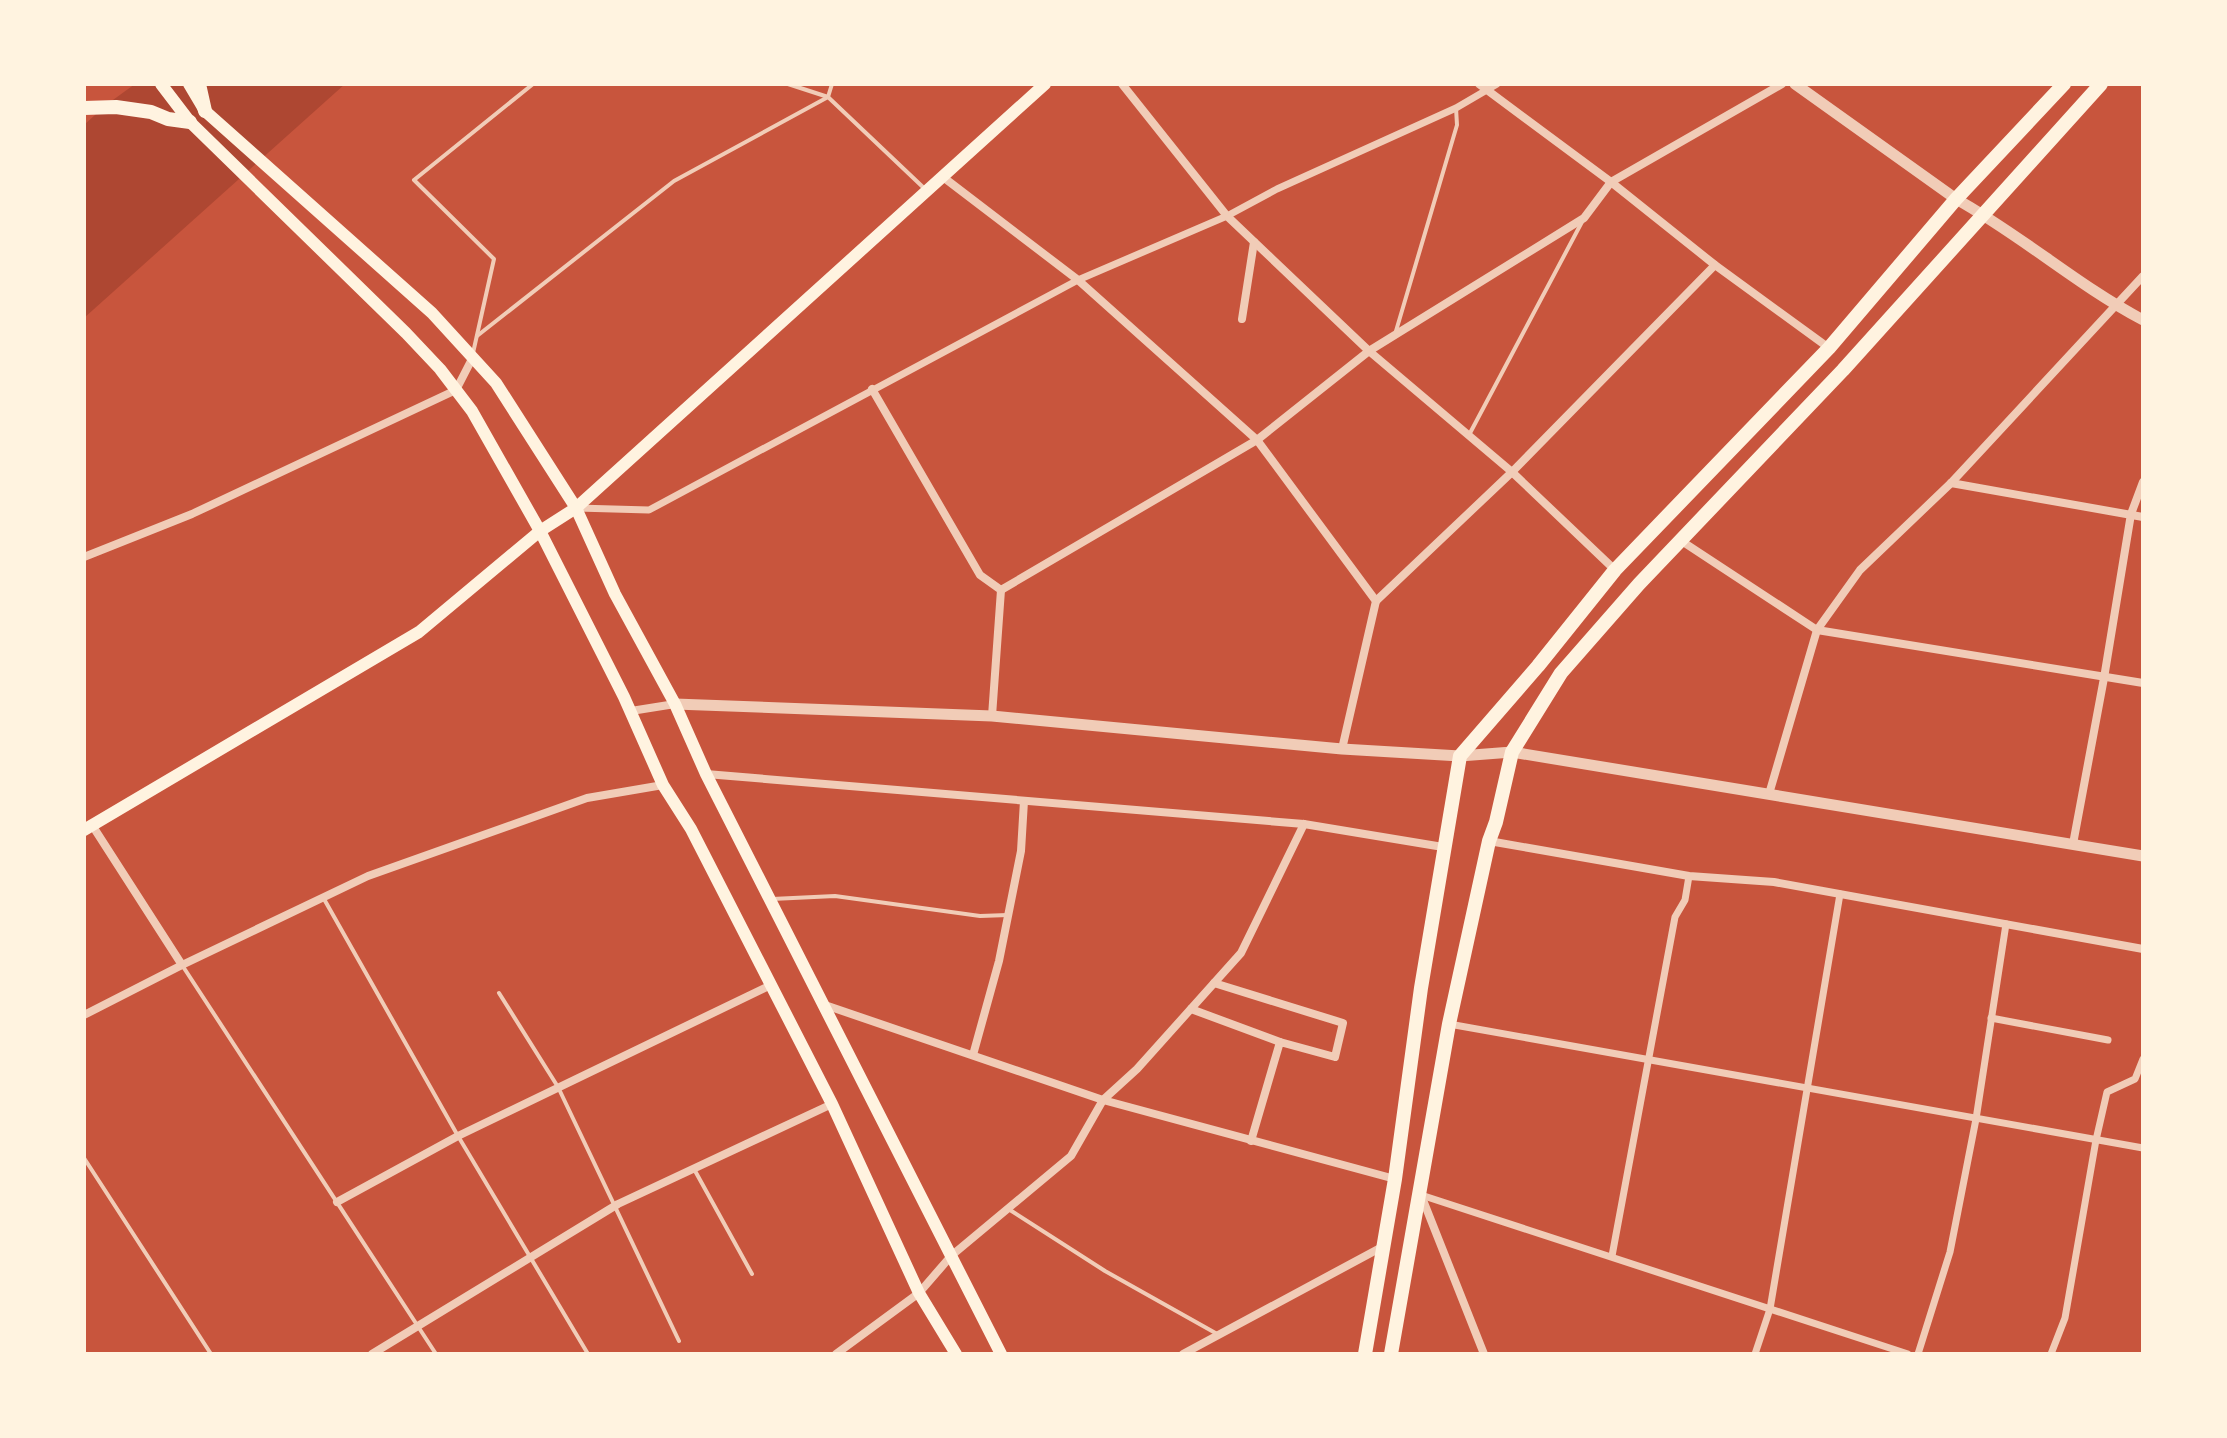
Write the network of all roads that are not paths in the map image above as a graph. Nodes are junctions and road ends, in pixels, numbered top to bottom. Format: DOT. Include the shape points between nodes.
graph roads {
  1 [pos="161,84"];
  2 [pos="189,84"];
  3 [pos="199,84"];
  4 [pos="533,84"];
  5 [pos="788,84"];
  6 [pos="832,84"];
  7 [pos="1045,84"];
  8 [pos="1122,84"];
  9 [pos="1497,84"];
  10 [pos="1782,84"];
  11 [pos="1795,84"];
  12 [pos="2064,84"];
  13 [pos="2101,84"];
  14 [pos="1483,87"];
  15 [pos="828,97"];
  16 [pos="84,108"];
  17 [pos="1456,108"];
  18 [pos="205,111"];
  19 [pos="190,122"];
  20 [pos="943,177"];
  21 [pos="1611,182"];
  22 [pos="926,190"];
  23 [pos="1956,199"];
  24 [pos="1984,215"];
  25 [pos="1227,216"];
  26 [pos="1584,218"];
  27 [pos="1254,242"];
  28 [pos="1715,265"];
  29 [pos="2143,276"];
  30 [pos="1078,280"];
  31 [pos="2117,306"];
  32 [pos="1242,319"];
  33 [pos="2143,320"];
  34 [pos="1395,333"];
  35 [pos="477,336"];
  36 [pos="1829,348"];
  37 [pos="1369,351"];
  38 [pos="473,357"];
  39 [pos="872,389"];
  40 [pos="456,390"];
  41 [pos="1469,435"];
  42 [pos="1257,440"];
  43 [pos="1512,472"];
  44 [pos="2143,482"];
  45 [pos="1951,483"];
  46 [pos="576,508"];
  47 [pos="2131,514"];
  48 [pos="2143,517"];
  49 [pos="540,531"];
  50 [pos="1680,540"];
  51 [pos="84,557"];
  52 [pos="1615,570"];
  53 [pos="1001,590"];
  54 [pos="1376,601"];
  55 [pos="1817,630"];
  56 [pos="2104,678"];
  57 [pos="2143,683"];
  58 [pos="675,704"];
  59 [pos="631,711"];
  60 [pos="992,716"];
  61 [pos="1342,749"];
  62 [pos="1512,752"];
  63 [pos="1460,756"];
  64 [pos="706,774"];
  65 [pos="663,785"];
  66 [pos="1769,794"];
  67 [pos="1024,801"];
  68 [pos="1304,824"];
  69 [pos="88,828"];
  70 [pos="1489,841"];
  71 [pos="2073,844"];
  72 [pos="1443,847"];
  73 [pos="2143,856"];
  74 [pos="1689,876"];
  75 [pos="1840,894"];
  76 [pos="323,897"];
  77 [pos="769,899"];
  78 [pos="1008,915"];
  79 [pos="2006,924"];
  80 [pos="2143,949"];
  81 [pos="182,965"];
  82 [pos="1214,983"];
  83 [pos="771,985"];
  84 [pos="499,993"];
  85 [pos="822,1004"];
  86 [pos="1191,1009"];
  87 [pos="84,1015"];
  88 [pos="1991,1018"];
  89 [pos="1449,1024"];
  90 [pos="2108,1040"];
  91 [pos="1280,1042"];
  92 [pos="973,1055"];
  93 [pos="2143,1059"];
  94 [pos="1649,1060"];
  95 [pos="558,1087"];
  96 [pos="1807,1088"];
  97 [pos="1103,1100"];
  98 [pos="832,1104"];
  99 [pos="1976,1119"];
  100 [pos="458,1136"];
  101 [pos="2096,1140"];
  102 [pos="1251,1141"];
  103 [pos="2143,1148"];
  104 [pos="84,1158"];
  105 [pos="694,1169"];
  106 [pos="1395,1179"];
  107 [pos="1421,1195"];
  108 [pos="337,1202"];
  109 [pos="615,1206"];
  110 [pos="1008,1209"];
  111 [pos="1383,1247"];
  112 [pos="951,1256"];
  113 [pos="1612,1256"];
  114 [pos="530,1257"];
  115 [pos="752,1274"];
  116 [pos="919,1293"];
  117 [pos="1770,1309"];
  118 [pos="418,1326"];
  119 [pos="1219,1335"];
  120 [pos="679,1341"];
  121 [pos="211,1354"];
  122 [pos="372,1354"];
  123 [pos="436,1354"];
  124 [pos="588,1354"];
  125 [pos="836,1354"];
  126 [pos="956,1354"];
  127 [pos="1001,1354"];
  128 [pos="1183,1354"];
  129 [pos="1365,1354"];
  130 [pos="1391,1354"];
  131 [pos="1484,1354"];
  132 [pos="1755,1354"];
  133 [pos="1908,1354"];
  134 [pos="1918,1354"];
  135 [pos="2051,1354"];
  1 -- 19 [label="main road"];
  2 -- 18 [label="main road"];
  3 -- 18 [label="main road"];
  4 -- 35 [label="lane" via="414,180 494,259"];
  5 -- 15 [label="lane"];
  6 -- 15 [label="lane"];
  7 -- 20 [label="main road"];
  8 -- 25 [label="street"];
  9 -- 14 [label="street"];
  10 -- 21 [label="street"];
  11 -- 23 [label="street"];
  12 -- 23 [label="main road"];
  13 -- 24 [label="main road"];
  14 -- 17 [label="street"];
  14 -- 21 [label="street"];
  15 -- 22 [label="lane"];
  15 -- 35 [label="lane" via="674,181"];
  16 -- 19 [label="main road" via="116,107"];
  17 -- 25 [label="street"];
  17 -- 34 [label="lane" via="1457,125"];
  18 -- 38 [label="main road" via="432,313"];
  19 -- 40 [label="main road" via="406,333"];
  20 -- 22 [label="main road"];
  20 -- 30 [label="street"];
  21 -- 26 [label="street"];
  21 -- 28 [label="street"];
  22 -- 46 [label="main road"];
  23 -- 24 [label="street"];
  23 -- 36 [label="main road"];
  24 -- 31 [label="street"];
  24 -- 50 [label="main road"];
  25 -- 27 [label="street"];
  25 -- 30 [label="street"];
  26 -- 34 [label="street"];
  26 -- 41 [label="lane"];
  27 -- 32 [label="street"];
  27 -- 37 [label="street"];
  28 -- 36 [label="street"];
  28 -- 43 [label="street"];
  29 -- 31 [label="street"];
  30 -- 39 [label="street"];
  30 -- 42 [label="street"];
  31 -- 33 [label="street"];
  31 -- 45 [label="street"];
  34 -- 37 [label="street"];
  35 -- 38 [label="lane"];
  36 -- 52 [label="main road"];
  37 -- 41 [label="street"];
  37 -- 42 [label="street"];
  38 -- 40 [label="street"];
  38 -- 46 [label="main road" via="496,383"];
  39 -- 46 [label="street" via="649,510"];
  39 -- 53 [label="street" via="980,575"];
  40 -- 49 [label="main road"];
  40 -- 51 [label="street" via="192,514"];
  41 -- 43 [label="street"];
  42 -- 53 [label="street"];
  42 -- 54 [label="street"];
  43 -- 52 [label="street"];
  43 -- 54 [label="street"];
  44 -- 47 [label="street"];
  45 -- 47 [label="street"];
  45 -- 55 [label="street" via="1860,570"];
  46 -- 49 [label="main road"];
  46 -- 58 [label="main road"];
  47 -- 48 [label="street"];
  47 -- 56 [label="street"];
  49 -- 59 [label="main road"];
  49 -- 69 [label="main road" via="419,632"];
  50 -- 55 [label="street"];
  50 -- 62 [label="main road" via="1561,673"];
  52 -- 63 [label="main road"];
  53 -- 60 [label="street"];
  54 -- 61 [label="street"];
  55 -- 56 [label="street"];
  55 -- 66 [label="street"];
  56 -- 57 [label="street"];
  56 -- 71 [label="street"];
  58 -- 59 [label="street"];
  58 -- 60 [label="street"];
  58 -- 64 [label="main road"];
  59 -- 65 [label="main road"];
  60 -- 61 [label="street"];
  61 -- 63 [label="street"];
  62 -- 63 [label="street"];
  62 -- 66 [label="street"];
  62 -- 70 [label="main road"];
  63 -- 72 [label="main road"];
  64 -- 67 [label="street"];
  64 -- 77 [label="main road"];
  65 -- 76 [label="street" via="587,798"];
  65 -- 83 [label="main road"];
  66 -- 71 [label="street"];
  67 -- 68 [label="street"];
  67 -- 78 [label="street"];
  68 -- 72 [label="street"];
  68 -- 82 [label="street" via="1241,953"];
  69 -- 81 [label="street"];
  70 -- 74 [label="street"];
  70 -- 89 [label="main road"];
  71 -- 73 [label="street"];
  72 -- 106 [label="main road"];
  74 -- 75 [label="street" via="1774,882"];
  74 -- 94 [label="street" via="1674,920"];
  75 -- 79 [label="street"];
  75 -- 96 [label="street"];
  76 -- 81 [label="street"];
  76 -- 100 [label="lane"];
  77 -- 78 [label="lane" via="835,896 980,916"];
  77 -- 85 [label="main road"];
  78 -- 92 [label="street"];
  79 -- 80 [label="street"];
  79 -- 88 [label="street"];
  81 -- 87 [label="street"];
  81 -- 108 [label="lane"];
  82 -- 86 [label="street"];
  82 -- 91 [label="street" via="1343,1023 1335,1057"];
  83 -- 95 [label="street"];
  83 -- 98 [label="main road"];
  84 -- 95 [label="lane"];
  85 -- 92 [label="street"];
  85 -- 112 [label="main road"];
  86 -- 91 [label="street"];
  86 -- 97 [label="street"];
  88 -- 90 [label="street"];
  88 -- 99 [label="street"];
  89 -- 94 [label="street"];
  89 -- 107 [label="main road"];
  91 -- 102 [label="street"];
  92 -- 97 [label="street"];
  93 -- 101 [label="street" via="2135,1079 2107,1092"];
  94 -- 96 [label="street"];
  94 -- 113 [label="street"];
  95 -- 100 [label="street"];
  95 -- 109 [label="lane"];
  96 -- 99 [label="street"];
  96 -- 117 [label="street"];
  97 -- 102 [label="street"];
  97 -- 110 [label="street" via="1071,1156"];
  98 -- 105 [label="street"];
  98 -- 116 [label="main road"];
  99 -- 101 [label="street"];
  99 -- 134 [label="street" via="1950,1252"];
  100 -- 108 [label="street"];
  100 -- 114 [label="lane"];
  101 -- 103 [label="street"];
  101 -- 135 [label="street" via="2065,1318"];
  102 -- 106 [label="street"];
  104 -- 121 [label="lane"];
  105 -- 109 [label="street"];
  105 -- 115 [label="lane"];
  106 -- 111 [label="main road"];
  107 -- 113 [label="street"];
  107 -- 130 [label="main road"];
  107 -- 131 [label="street"];
  108 -- 118 [label="lane"];
  109 -- 114 [label="street"];
  109 -- 120 [label="lane"];
  110 -- 112 [label="street"];
  110 -- 119 [label="lane"];
  111 -- 119 [label="street"];
  111 -- 129 [label="main road"];
  112 -- 116 [label="street"];
  112 -- 127 [label="main road"];
  113 -- 117 [label="street"];
  114 -- 118 [label="street"];
  114 -- 124 [label="lane"];
  116 -- 125 [label="street"];
  116 -- 126 [label="main road"];
  117 -- 132 [label="street"];
  117 -- 133 [label="street"];
  118 -- 122 [label="street"];
  118 -- 123 [label="lane"];
  119 -- 128 [label="street"];
}
